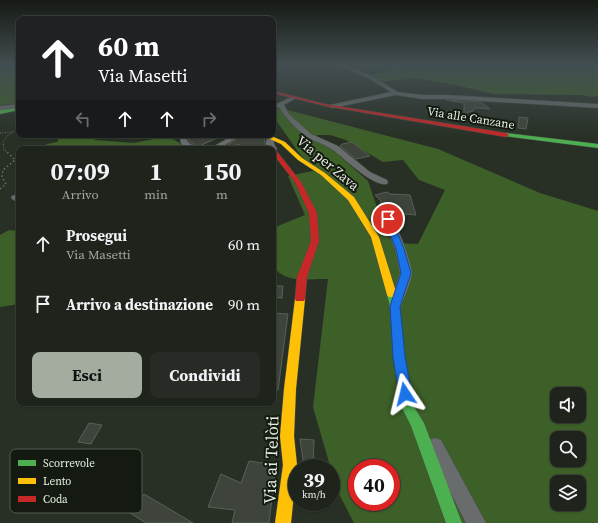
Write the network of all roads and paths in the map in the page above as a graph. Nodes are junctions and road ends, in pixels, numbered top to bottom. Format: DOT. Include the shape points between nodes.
graph roads {
  1 [pos="390,89"];
  2 [pos="276,93"];
  3 [pos="396,93"];
  4 [pos="293,98"];
  5 [pos="281,105"];
  6 [pos="16,106"];
  7 [pos="332,106"];
  8 [pos="598,106"];
  9 [pos="276,107"];
  10 [pos="0,108"];
  11 [pos="16,109"];
  12 [pos="0,112"];
  13 [pos="16,130"];
  14 [pos="13,132"];
  15 [pos="0,133"];
  16 [pos="183,138"];
  17 [pos="233,138"];
  18 [pos="272,138"];
  19 [pos="189,146"];
  20 [pos="218,146"];
  21 [pos="598,146"];
  22 [pos="276,154"];
  23 [pos="384,182"];
  24 [pos="0,189"];
  25 [pos="388,219"];
  26 [pos="395,306"];
  27 [pos="417,423"];
  28 [pos="284,523"];
  29 [pos="454,523"];
  30 [pos="476,523"];
  1 -- 3 [label="street"];
  2 -- 4 [label="street, Via alle Canzane"];
  3 -- 7 [label="street"];
  3 -- 8 [label="street" via="422,97"];
  4 -- 5 [label="street"];
  4 -- 7 [label="street, Via alle Canzane"];
  5 -- 9 [label="street"];
  5 -- 23 [label="street" via="287,115 309,135 335,148 368,174"];
  6 -- 10 [label="street"];
  7 -- 21 [label="street, Via alle Canzane" via="501,135"];
  11 -- 12 [label="street"];
  13 -- 14 [label="path"];
  14 -- 15 [label="path"];
  14 -- 24 [label="path" via="3,142 4,150 15,160 3,170 2,177 6,184"];
  16 -- 19 [label="street"];
  17 -- 20 [label="street"];
  18 -- 26 [label="street, Via per Zava" via="283,143 300,159 323,174 350,199 375,237"];
  22 -- 28 [label="street, Via ai Telòti" via="298,182 313,213 315,240 302,277 290,389 287,436 290,465"];
  25 -- 26 [label="street" via="406,273"];
  26 -- 27 [label="street, Via per Zava" via="399,357 408,406"];
  27 -- 29 [label="street, Via per Zava"];
  27 -- 30 [label="street" via="434,443"];
}
